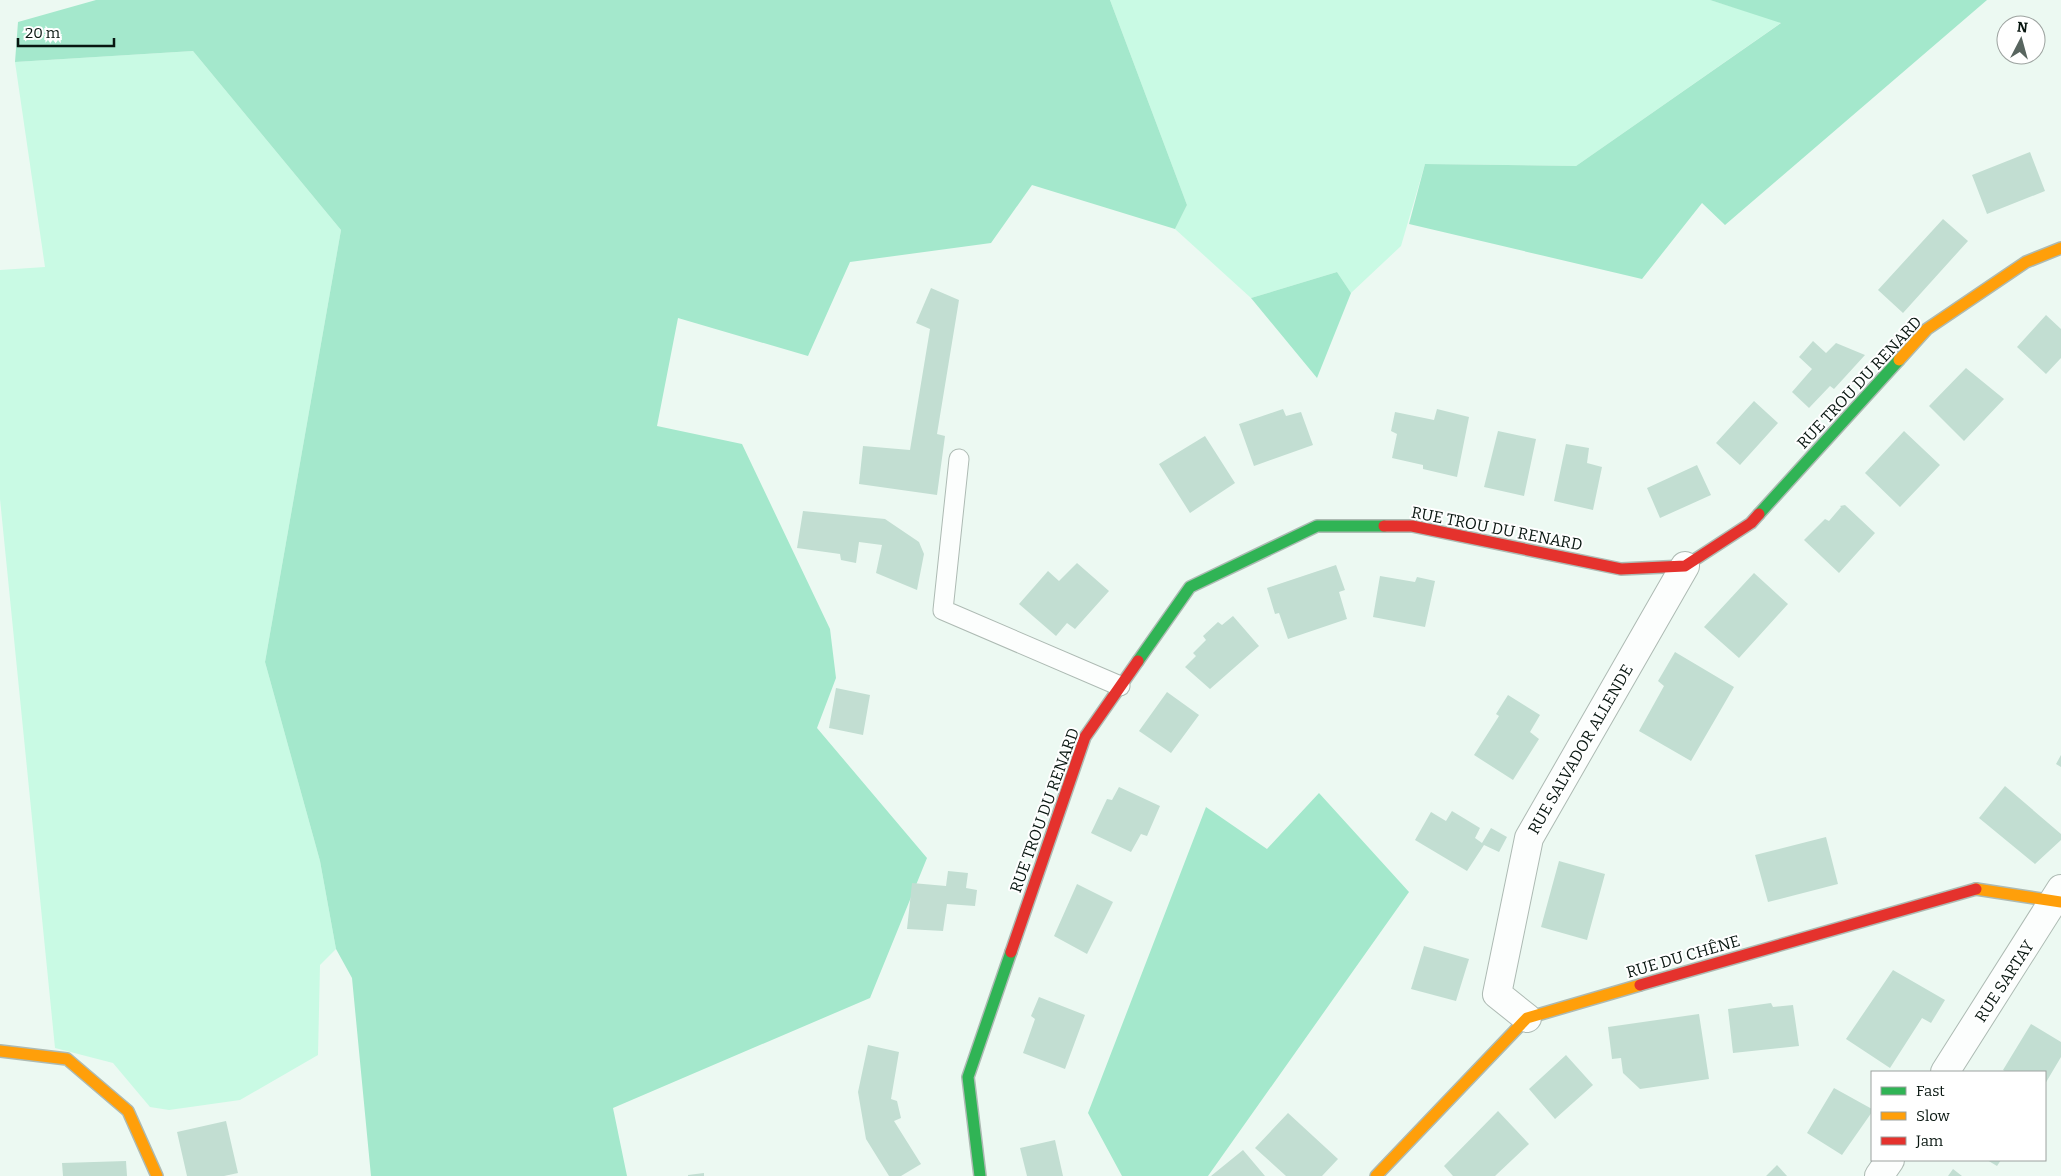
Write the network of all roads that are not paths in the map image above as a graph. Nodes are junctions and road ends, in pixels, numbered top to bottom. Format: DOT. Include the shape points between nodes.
graph roads {
  1 [pos="2061,248"];
  2 [pos="959,459"];
  3 [pos="1684,566"];
  4 [pos="1120,686"];
  5 [pos="2059,897"];
  6 [pos="1528,1018"];
  7 [pos="0,1051"];
  8 [pos="1946,1071"];
  9 [pos="1889,1161"];
  10 [pos="157,1176"];
  11 [pos="980,1176"];
  12 [pos="1376,1176"];
  13 [pos="1879,1176"];
  1 -- 3 [label="street, RUE TROU DU RENARD" via="2026,262 1927,329 1751,523"];
  2 -- 4 [label="lane" via="943,610"];
  3 -- 4 [label="street, RUE TROU DU RENARD" via="1621,569 1412,526 1317,526 1190,588"];
  3 -- 6 [label="street, RUE SALVADOR ALLENDE" via="1530,838 1497,994"];
  4 -- 11 [label="street, RUE TROU DU RENARD" via="1085,737 968,1077"];
  5 -- 6 [label="street, RUE DU CHÊNE" via="1975,889"];
  5 -- 8 [label="street, RUE SARTAY"];
  6 -- 12 [label="street"];
  7 -- 10 [label="street" via="67,1059 128,1111"];
  9 -- 13 [label="street"];
}
